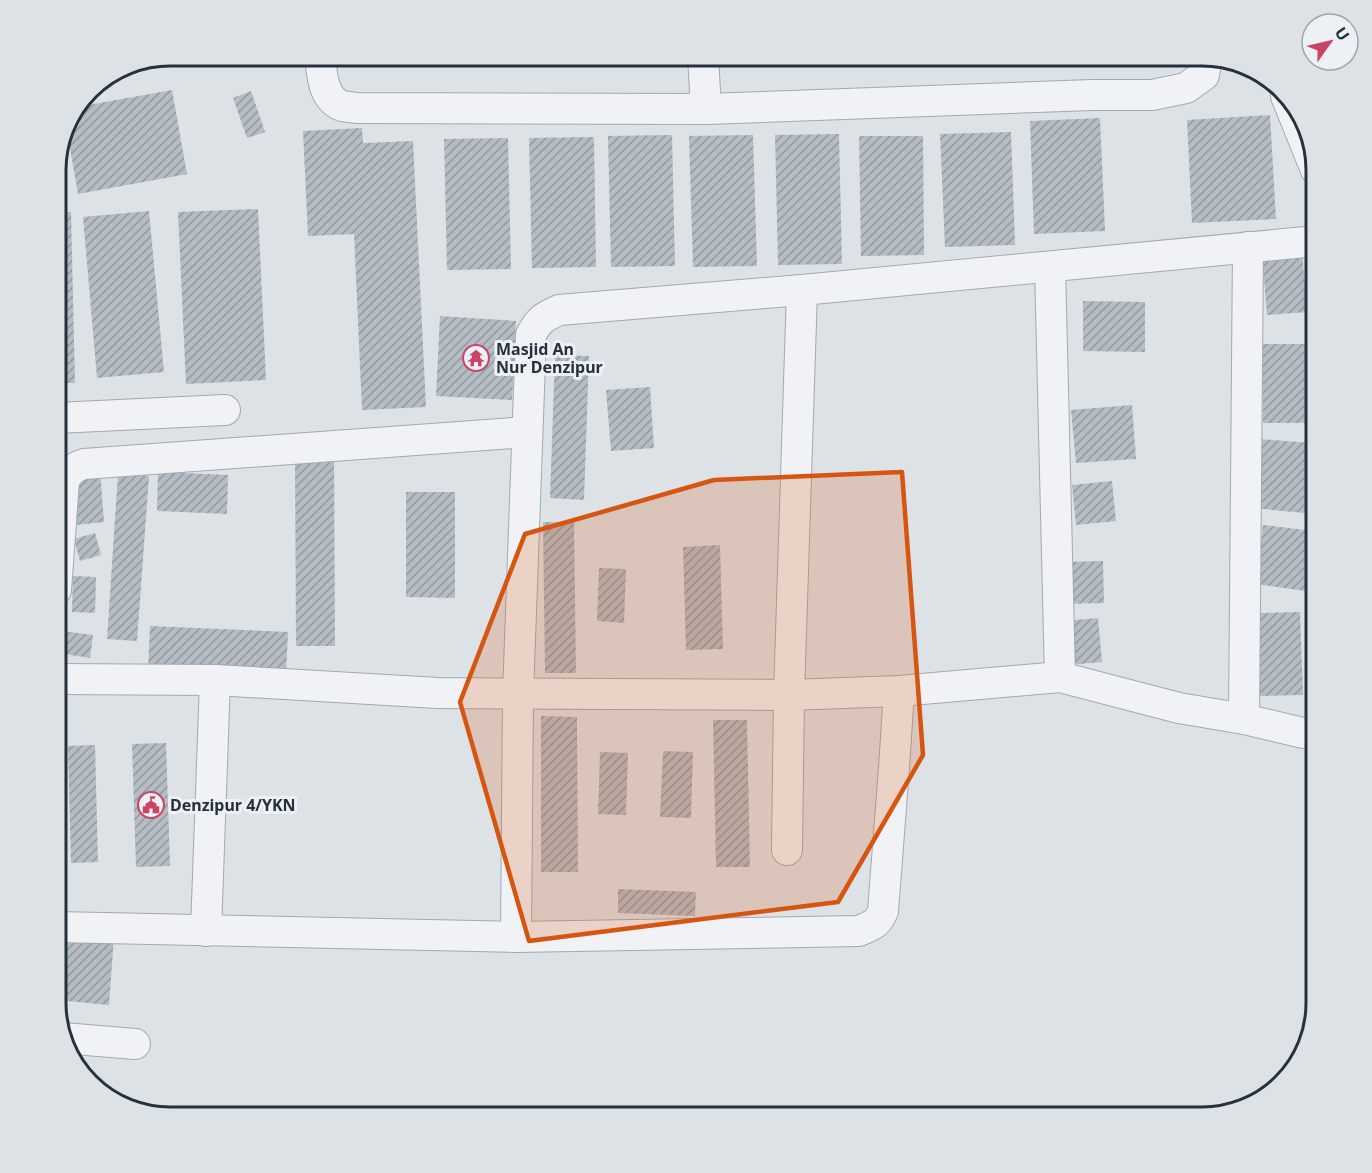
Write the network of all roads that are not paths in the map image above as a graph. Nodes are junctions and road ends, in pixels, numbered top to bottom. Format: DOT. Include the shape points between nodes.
graph roads {
  1 [pos="321,66"];
  2 [pos="704,66"];
  3 [pos="1205,66"];
  4 [pos="706,109"];
  5 [pos="1306,242"];
  6 [pos="1248,247"];
  7 [pos="1050,267"];
  8 [pos="802,290"];
  9 [pos="225,410"];
  10 [pos="66,418"];
  11 [pos="527,432"];
  12 [pos="66,476"];
  13 [pos="1060,677"];
  14 [pos="66,679"];
  15 [pos="215,680"];
  16 [pos="899,691"];
  17 [pos="518,695"];
  18 [pos="789,695"];
  19 [pos="1244,719"];
  20 [pos="1306,733"];
  21 [pos="787,850"];
  22 [pos="66,927"];
  23 [pos="206,931"];
  24 [pos="516,937"];
  25 [pos="73,1039"];
  26 [pos="135,1044"];
  1 -- 4 [label="street" via="322,82 330,95 342,105 357,108"];
  2 -- 4 [label="street"];
  3 -- 4 [label="street" via="1204,75 1186,88 1152,95"];
  5 -- 6 [label="street"];
  6 -- 7 [label="street"];
  6 -- 19 [label="street"];
  7 -- 8 [label="street"];
  7 -- 13 [label="street"];
  8 -- 11 [label="street" via="559,310 544,317 531,334"];
  8 -- 18 [label="street"];
  9 -- 10 [label="street"];
  11 -- 12 [label="street" via="84,464"];
  11 -- 17 [label="street"];
  13 -- 16 [label="street"];
  13 -- 19 [label="street" via="1179,708"];
  14 -- 15 [label="street"];
  15 -- 17 [label="street"];
  15 -- 23 [label="street"];
  16 -- 18 [label="street"];
  16 -- 24 [label="street" via="885,892 883,911 876,924 849,932"];
  17 -- 18 [label="street"];
  17 -- 24 [label="street"];
  18 -- 21 [label="street"];
  19 -- 20 [label="street"];
  22 -- 23 [label="street"];
  23 -- 24 [label="street"];
  25 -- 26 [label="street"];
}
